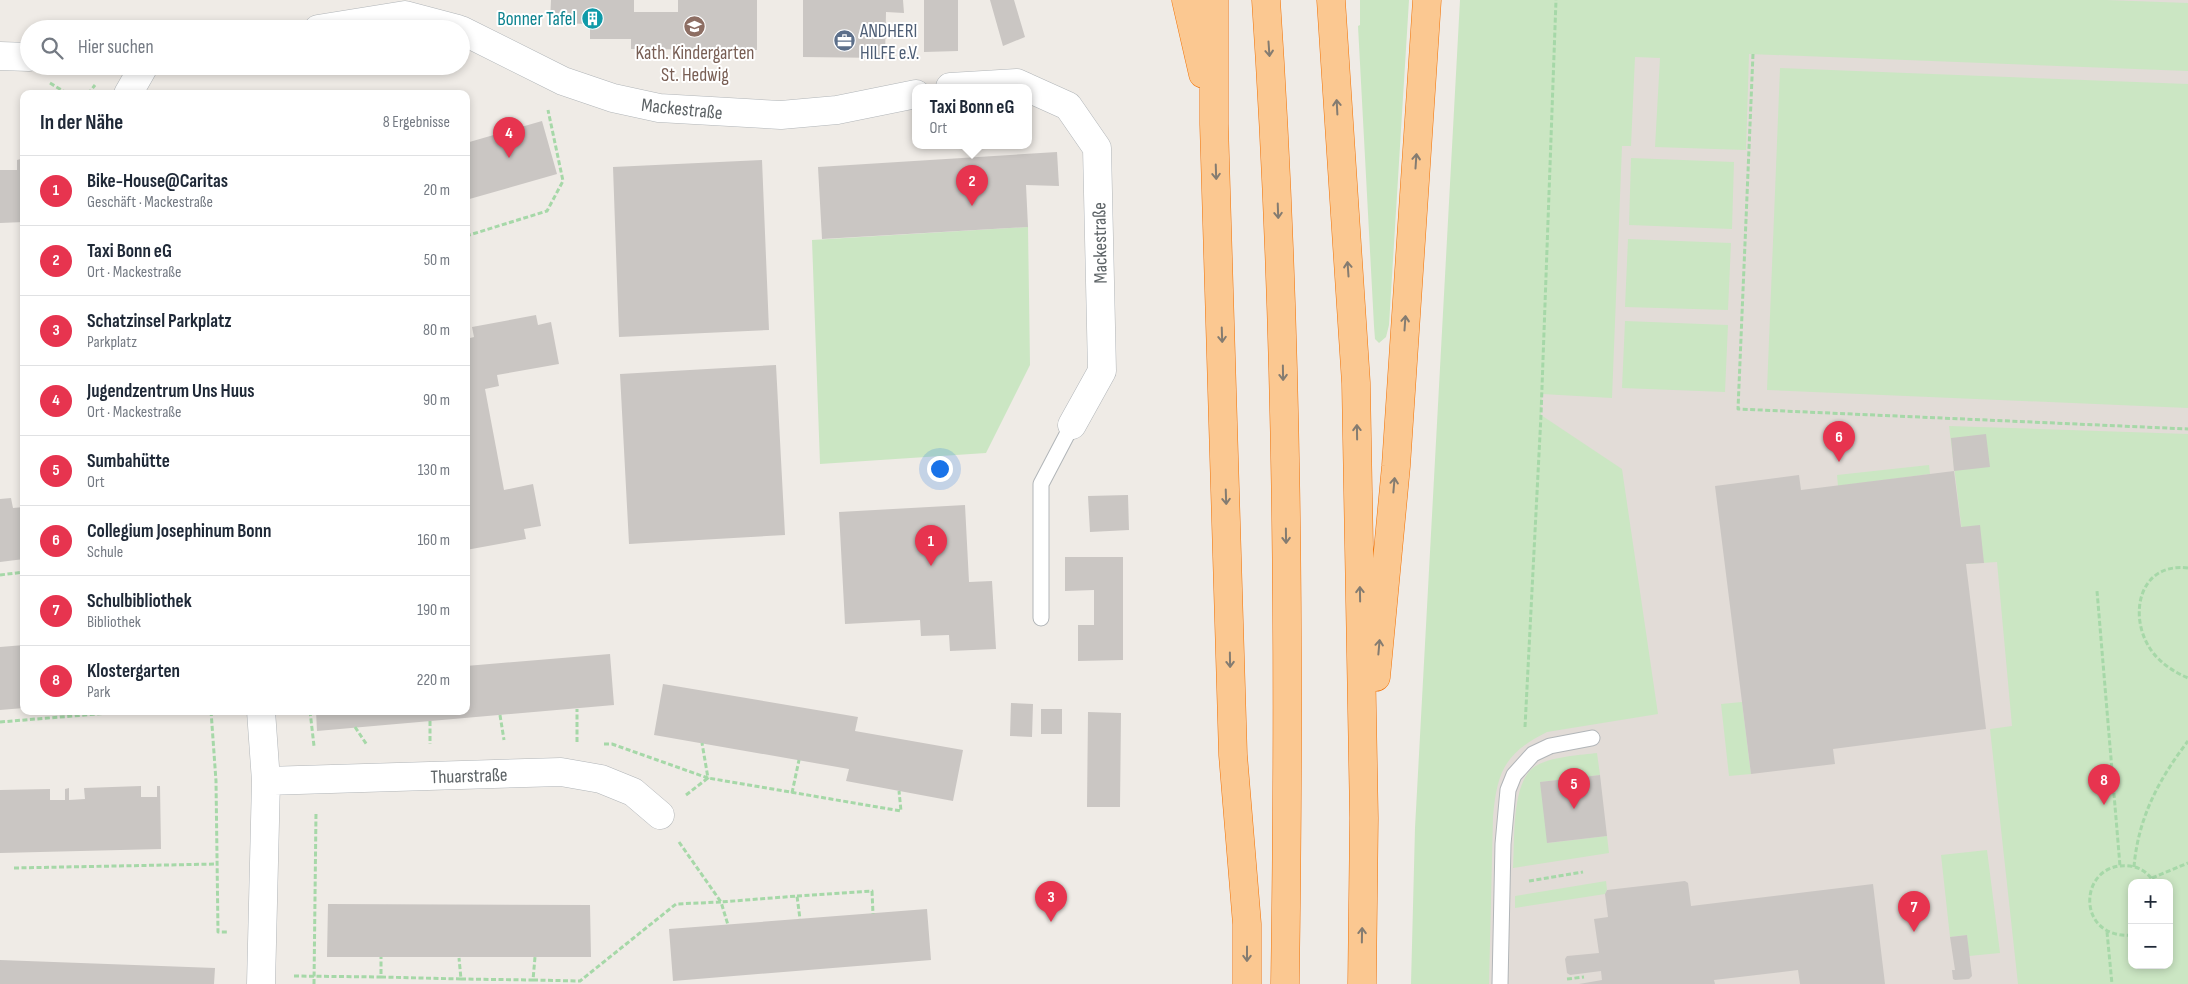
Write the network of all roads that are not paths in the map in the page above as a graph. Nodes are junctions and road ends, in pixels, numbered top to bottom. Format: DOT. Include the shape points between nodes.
graph roads {
  1 [pos="1186,0"];
  2 [pos="1214,0"];
  3 [pos="1266,0"];
  4 [pos="1331,0"];
  5 [pos="1427,0"];
  6 [pos="374,20"];
  7 [pos="424,20"];
  8 [pos="470,35"];
  9 [pos="0,56"];
  10 [pos="20,57"];
  11 [pos="139,75"];
  12 [pos="1000,84"];
  13 [pos="1019,84"];
  14 [pos="130,90"];
  15 [pos="1032,90"];
  16 [pos="912,95"];
  17 [pos="1214,124"];
  18 [pos="1072,425"];
  19 [pos="1041,618"];
  20 [pos="261,715"];
  21 [pos="1592,738"];
  22 [pos="266,781"];
  23 [pos="660,816"];
  24 [pos="1364,818"];
  25 [pos="261,984"];
  26 [pos="1247,984"];
  27 [pos="1285,984"];
  28 [pos="1362,984"];
  29 [pos="1500,984"];
  1 -- 17 [label="highway"];
  2 -- 17 [label="highway"];
  3 -- 27 [label="highway, one-way" via="1283,367 1287,667"];
  24 -- 4 [label="highway, one-way" via="1356,383"];
  24 -- 5 [label="highway, one-way" via="1396,466"];
  6 -- 7 [label="street" via="405,15"];
  8 -- 16 [label="street, Mackestraße" via="539,71 613,98 659,108 781,115 818,112"];
  9 -- 10 [label="street"];
  11 -- 14 [label="street"];
  12 -- 13 [label="street, Mackestraße"];
  15 -- 18 [label="street, Mackestraße" via="1068,106 1097,148 1102,371"];
  17 -- 26 [label="highway, one-way" via="1233,755 1247,924"];
  18 -- 19 [label="lane" via="1041,484"];
  20 -- 22 [label="street"];
  21 -- 29 [label="lane" via="1550,746 1533,754 1514,774 1508,790 1503,844"];
  22 -- 23 [label="street, Thuarstraße" via="562,772 601,779 633,792"];
  22 -- 25 [label="street"];
  28 -- 24 [label="highway, one-way"];
}
